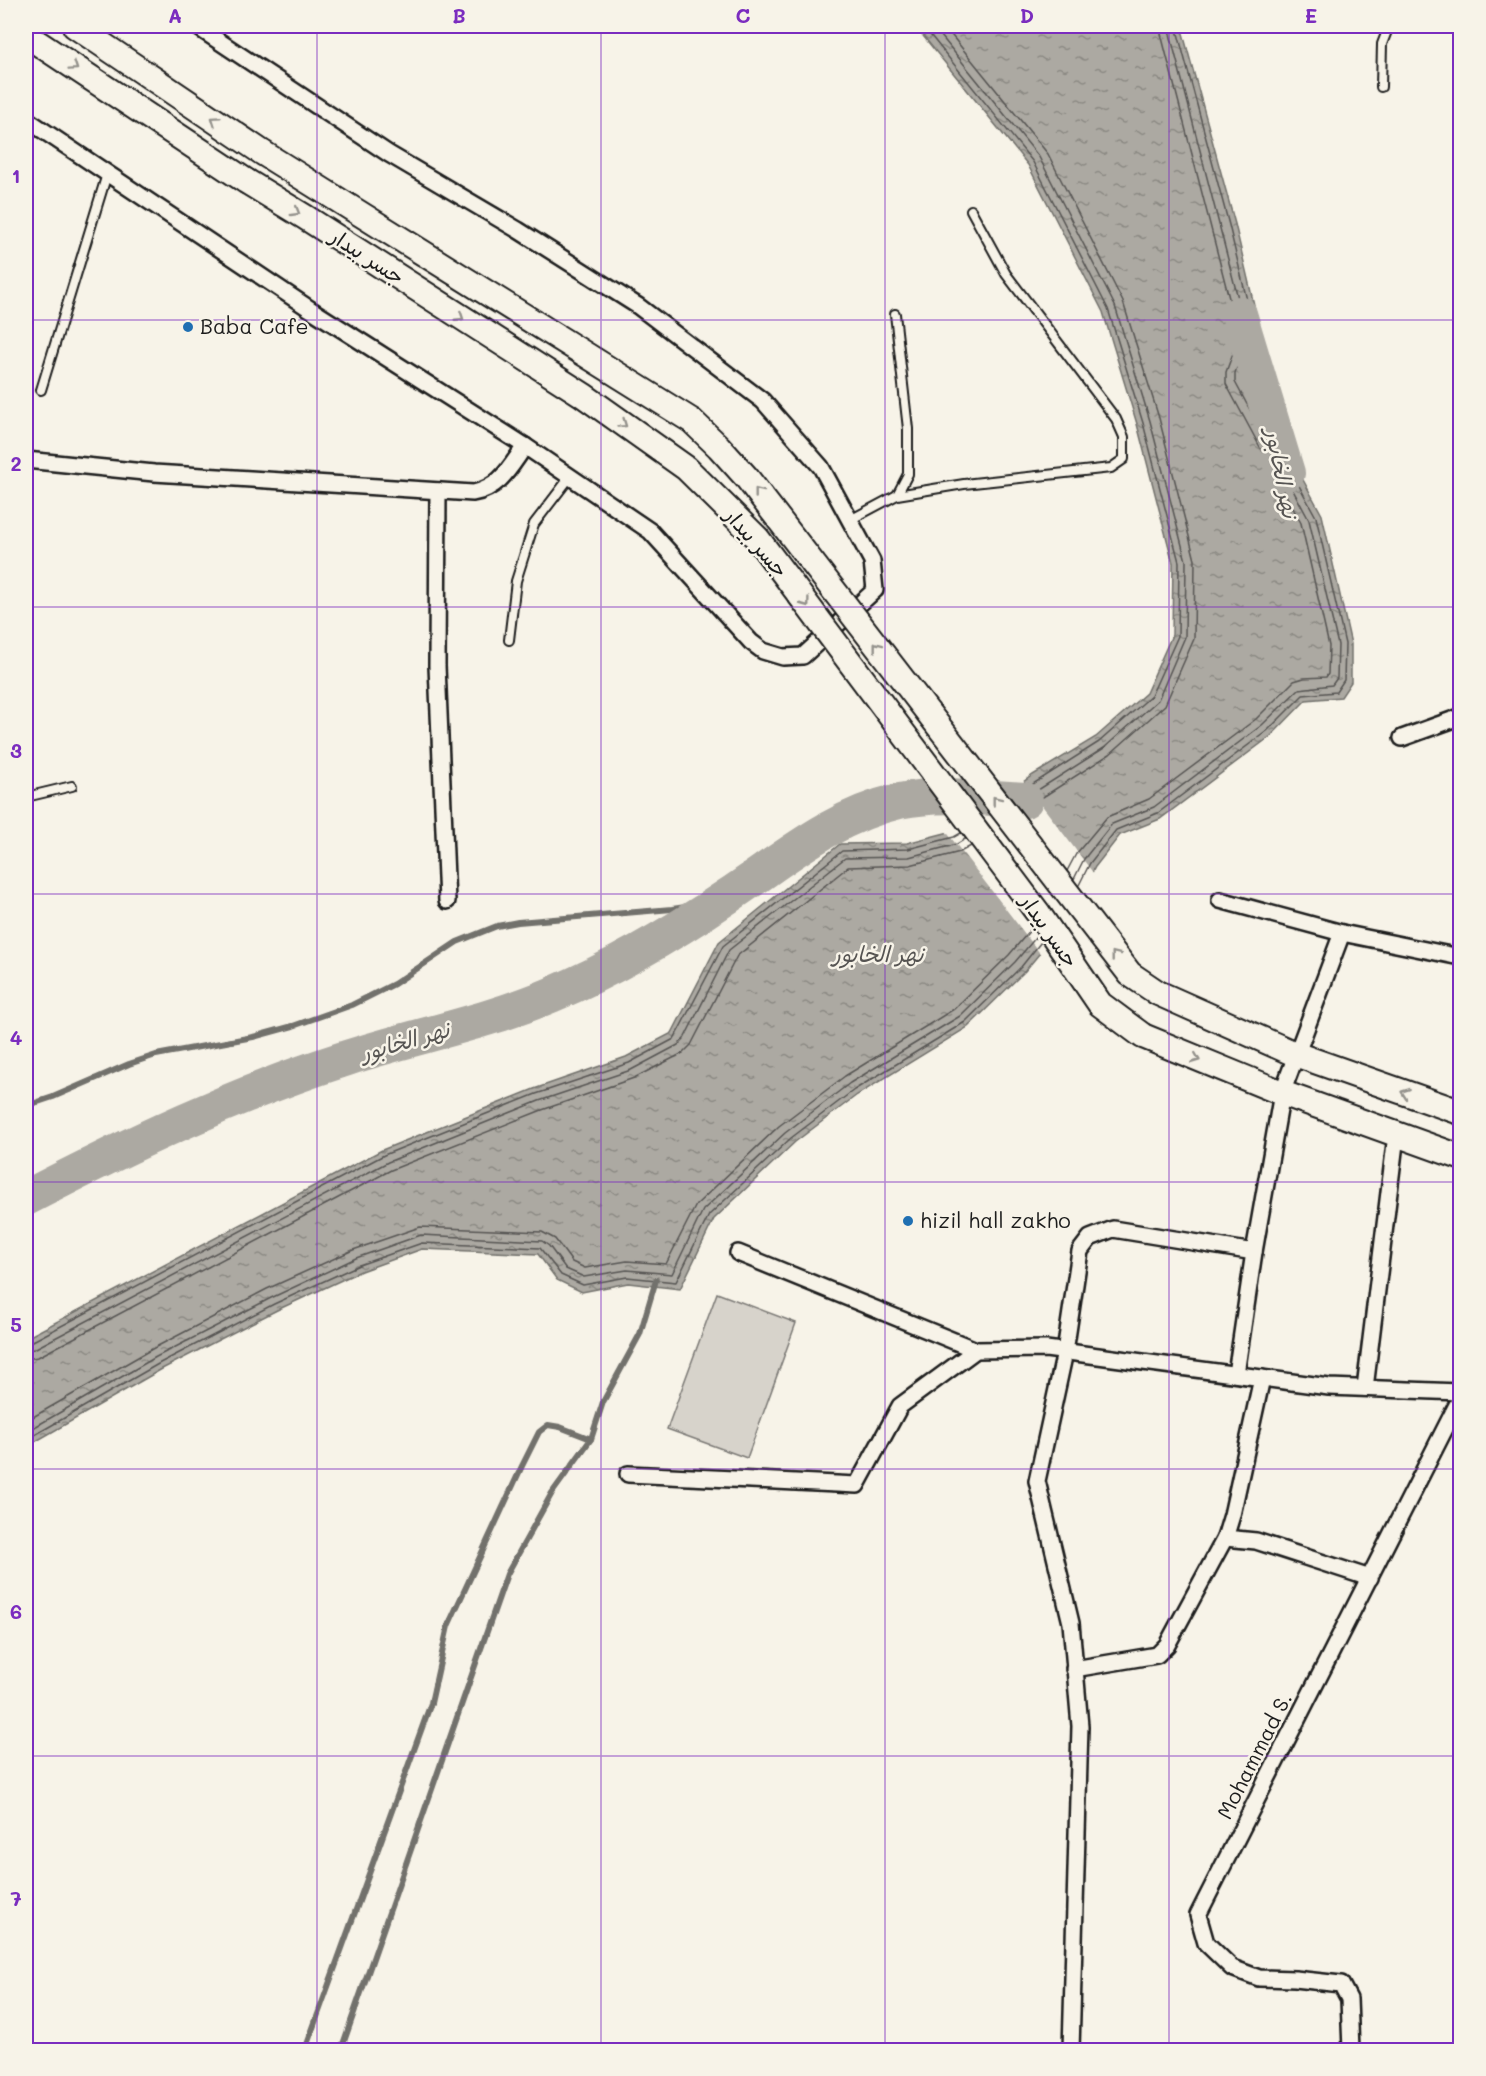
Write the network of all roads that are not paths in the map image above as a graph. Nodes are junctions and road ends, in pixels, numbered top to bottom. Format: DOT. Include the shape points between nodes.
graph roads {
  1 [pos="75,26"];
  2 [pos="196,26"];
  3 [pos="1389,26"];
  4 [pos="26,35"];
  5 [pos="1381,87"];
  6 [pos="26,119"];
  7 [pos="107,174"];
  8 [pos="971,210"];
  9 [pos="895,314"];
  10 [pos="40,390"];
  11 [pos="525,446"];
  12 [pos="26,460"];
  13 [pos="570,477"];
  14 [pos="438,491"];
  15 [pos="897,495"];
  16 [pos="850,520"];
  17 [pos="509,640"];
  18 [pos="1461,717"];
  19 [pos="1402,738"];
  20 [pos="72,786"];
  21 [pos="26,797"];
  22 [pos="1220,900"];
  23 [pos="447,901"];
  24 [pos="1342,933"];
  25 [pos="1461,957"];
  26 [pos="1295,1054"];
  27 [pos="1282,1093"];
  28 [pos="1461,1112"];
  29 [pos="1396,1135"];
  30 [pos="1461,1157"];
  31 [pos="738,1252"];
  32 [pos="1254,1252"];
  33 [pos="976,1350"];
  34 [pos="1065,1352"];
  35 [pos="1236,1374"];
  36 [pos="1262,1378"];
  37 [pos="1365,1388"];
  38 [pos="1461,1392"];
  39 [pos="1461,1399"];
  40 [pos="628,1474"];
  41 [pos="1225,1538"];
  42 [pos="1370,1578"];
  43 [pos="1074,1669"];
  44 [pos="1071,2050"];
  45 [pos="1352,2050"];
  26 -- 1 [label="main road, جسر بيدار, one-way, bridge" via="1158,993 1130,974 747,478 692,421 263,153"];
  2 -- 16 [label="street" via="389,154 638,306 763,401 821,467"];
  3 -- 5 [label="lane" via="1382,44"];
  4 -- 27 [label="main road, جسر بيدار, one-way, bridge" via="246,182 583,395 686,468 757,538 1038,913 1100,1004 1143,1036"];
  6 -- 7 [label="street"];
  7 -- 10 [label="lane"];
  7 -- 11 [label="street"];
  8 -- 15 [label="lane" via="1006,274 1116,419 1124,437 1124,459 1111,468 964,483"];
  9 -- 15 [label="lane" via="908,440 908,474"];
  11 -- 13 [label="street"];
  11 -- 14 [label="street" via="492,487 473,493"];
  12 -- 14 [label="street" via="154,473"];
  13 -- 16 [label="street" via="650,531 751,642 763,651 783,657 803,656 875,590 872,561"];
  13 -- 17 [label="lane" via="534,524 516,581"];
  14 -- 23 [label="street" via="437,666"];
  15 -- 16 [label="lane"];
  18 -- 19 [label="street"];
  20 -- 21 [label="lane"];
  22 -- 24 [label="street"];
  24 -- 25 [label="street"];
  24 -- 26 [label="street"];
  26 -- 27 [label="street"];
  28 -- 26 [label="main road, جسر بيدار, one-way"];
  27 -- 29 [label="main road, جسر بيدار"];
  27 -- 32 [label="street"];
  29 -- 30 [label="main road, جسر بيدار"];
  29 -- 37 [label="street"];
  31 -- 33 [label="street"];
  32 -- 34 [label="street" via="1113,1230 1090,1238 1080,1251"];
  32 -- 35 [label="street"];
  33 -- 34 [label="street"];
  33 -- 40 [label="street" via="900,1406 857,1485"];
  34 -- 35 [label="street"];
  34 -- 43 [label="street" via="1037,1481 1071,1623"];
  35 -- 36 [label="street"];
  36 -- 37 [label="street"];
  36 -- 41 [label="street"];
  37 -- 38 [label="street"];
  39 -- 42 [label="street, Mohammad S."];
  41 -- 42 [label="street" via="1256,1542"];
  41 -- 43 [label="street" via="1167,1645 1157,1655"];
  42 -- 45 [label="street, Mohammad S." via="1198,1915 1206,1943 1232,1968 1259,1978 1341,1984 1349,1999"];
  43 -- 44 [label="street" via="1080,1726"];
}
